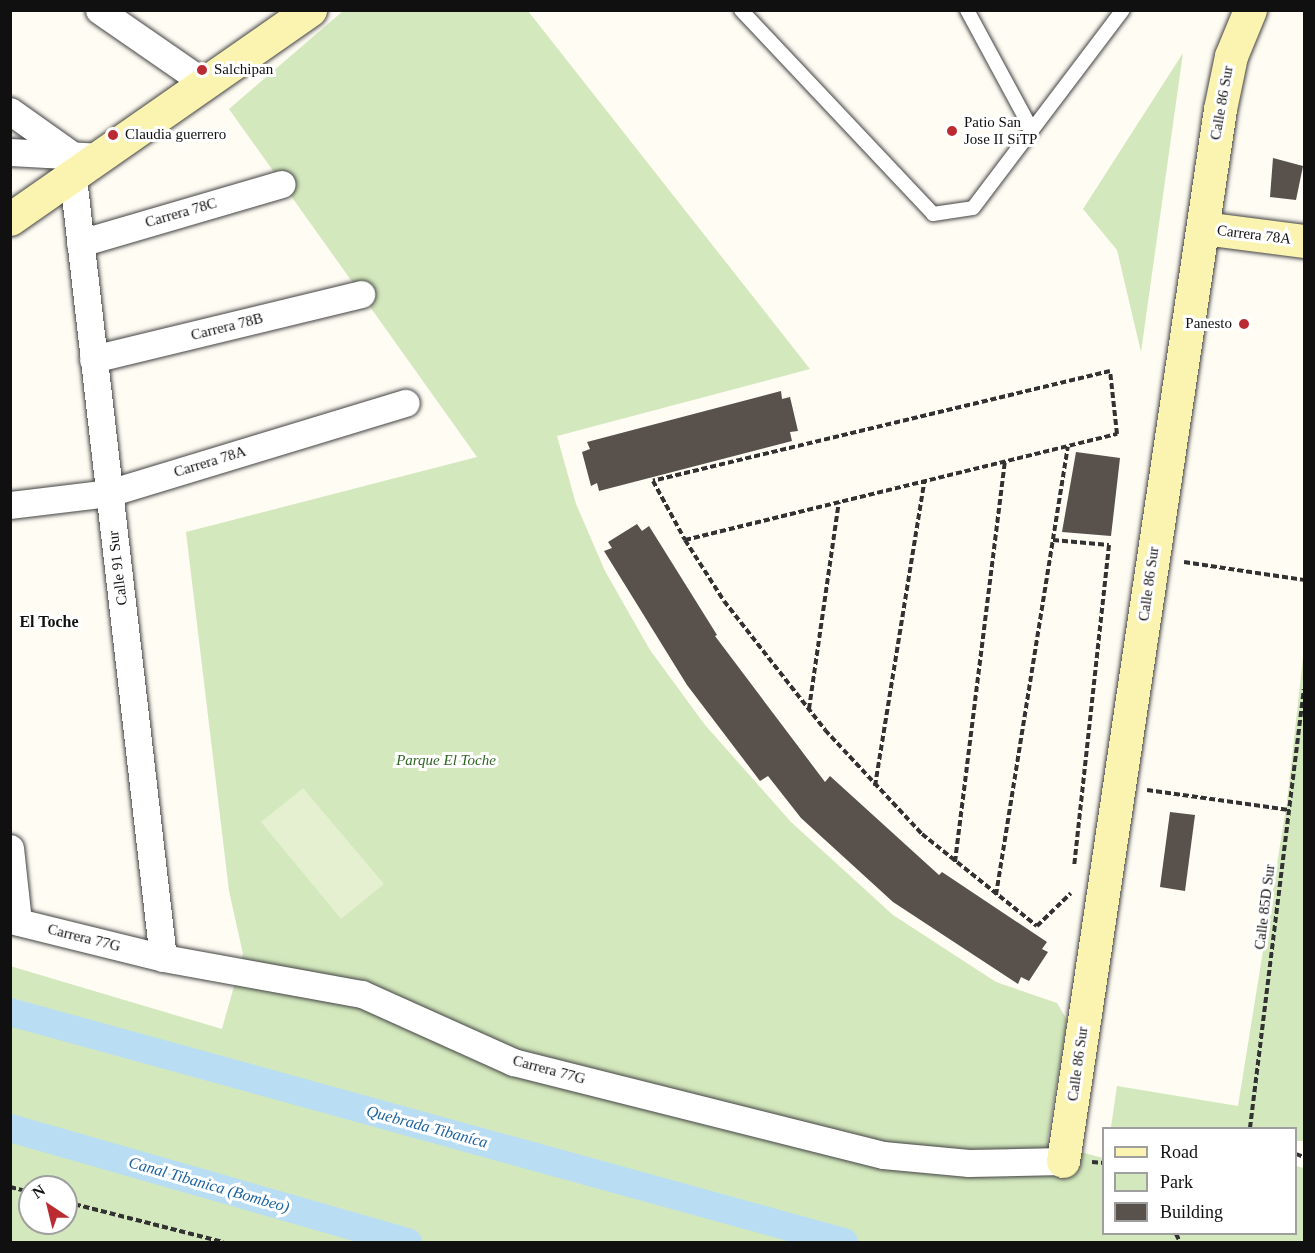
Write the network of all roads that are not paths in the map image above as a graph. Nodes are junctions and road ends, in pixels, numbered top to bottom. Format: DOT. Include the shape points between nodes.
graph roads {
  1 [pos="99,10"];
  2 [pos="310,10"];
  3 [pos="741,10"];
  4 [pos="967,10"];
  5 [pos="1123,10"];
  6 [pos="1250,10"];
  7 [pos="206,84"];
  8 [pos="10,111"];
  9 [pos="1032,130"];
  10 [pos="10,152"];
  11 [pos="82,163"];
  12 [pos="282,184"];
  13 [pos="10,219"];
  14 [pos="1203,228"];
  15 [pos="1305,241"];
  16 [pos="80,243"];
  17 [pos="361,294"];
  18 [pos="93,359"];
  19 [pos="406,403"];
  20 [pos="109,493"];
  21 [pos="10,505"];
  22 [pos="10,848"];
  23 [pos="14,921"];
  24 [pos="164,958"];
  25 [pos="1063,1161"];
  1 -- 7 [label="street"];
  2 -- 7 [label="street"];
  3 -- 9 [label="lane" via="933,214 973,208"];
  4 -- 9 [label="lane"];
  5 -- 9 [label="lane"];
  6 -- 14 [label="street, Calle 86 Sur" via="1231,56"];
  7 -- 11 [label="street"];
  8 -- 11 [label="street"];
  10 -- 11 [label="street"];
  11 -- 13 [label="street"];
  11 -- 16 [label="street, Calle 91 Sur"];
  12 -- 16 [label="street, Carrera 78C"];
  14 -- 15 [label="street, Carrera 78A"];
  14 -- 25 [label="street, Calle 86 Sur"];
  16 -- 18 [label="street, Calle 91 Sur"];
  17 -- 18 [label="street, Carrera 78B"];
  18 -- 20 [label="street, Calle 91 Sur"];
  19 -- 20 [label="street, Carrera 78A"];
  20 -- 21 [label="street, Carrera 78A"];
  20 -- 24 [label="street, Calle 91 Sur"];
  22 -- 23 [label="street"];
  23 -- 24 [label="street, Carrera 77G"];
  24 -- 25 [label="street, Carrera 77G" via="362,994 513,1062 883,1155 969,1163"];
}
